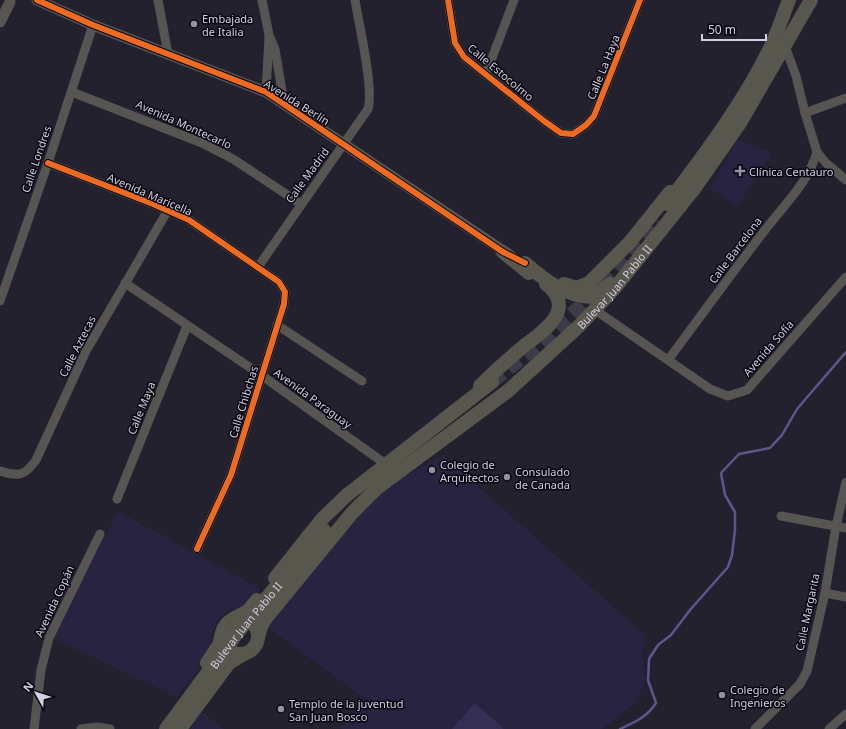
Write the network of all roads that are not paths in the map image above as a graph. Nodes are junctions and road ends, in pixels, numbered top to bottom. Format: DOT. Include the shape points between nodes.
graph roads {
  1 [pos="37,0"];
  2 [pos="158,0"];
  3 [pos="262,0"];
  4 [pos="354,0"];
  5 [pos="448,0"];
  6 [pos="514,0"];
  7 [pos="640,0"];
  8 [pos="789,0"];
  9 [pos="799,0"];
  10 [pos="804,0"];
  11 [pos="811,0"];
  12 [pos="8,1"];
  13 [pos="0,18"];
  14 [pos="93,25"];
  15 [pos="792,31"];
  16 [pos="269,36"];
  17 [pos="778,46"];
  18 [pos="168,54"];
  19 [pos="486,74"];
  20 [pos="72,92"];
  21 [pos="266,92"];
  22 [pos="846,98"];
  23 [pos="284,103"];
  24 [pos="805,113"];
  25 [pos="572,134"];
  26 [pos="344,143"];
  27 [pos="726,143"];
  28 [pos="817,152"];
  29 [pos="48,163"];
  30 [pos="695,168"];
  31 [pos="846,180"];
  32 [pos="302,204"];
  33 [pos="667,204"];
  34 [pos="168,210"];
  35 [pos="503,252"];
  36 [pos="525,263"];
  37 [pos="258,267"];
  38 [pos="846,277"];
  39 [pos="125,283"];
  40 [pos="0,301"];
  41 [pos="595,310"];
  42 [pos="277,325"];
  43 [pos="187,326"];
  44 [pos="668,360"];
  45 [pos="261,375"];
  46 [pos="362,381"];
  47 [pos="492,382"];
  48 [pos="467,403"];
  49 [pos="387,465"];
  50 [pos="0,471"];
  51 [pos="846,482"];
  52 [pos="371,484"];
  53 [pos="117,499"];
  54 [pos="781,516"];
  55 [pos="836,526"];
  56 [pos="846,528"];
  57 [pos="100,534"];
  58 [pos="197,549"];
  59 [pos="825,593"];
  60 [pos="846,597"];
  61 [pos="233,619"];
  62 [pos="222,633"];
  63 [pos="258,637"];
  64 [pos="244,654"];
  65 [pos="846,714"];
  66 [pos="34,729"];
  67 [pos="81,729"];
  68 [pos="110,729"];
  69 [pos="158,729"];
  70 [pos="166,729"];
  71 [pos="180,729"];
  72 [pos="755,729"];
  73 [pos="829,729"];
  1 -- 14 [label="street, Avenida Berlín"];
  2 -- 18 [label="street"];
  3 -- 16 [label="street"];
  4 -- 26 [label="street, Calle Madrid" via="370,102 368,109"];
  5 -- 19 [label="street, Calle Estocolmo" via="458,48 464,57"];
  6 -- 19 [label="street"];
  7 -- 25 [label="street, Calle La Haya" via="594,116"];
  8 -- 17 [label="main road, Bulevar Juan Pablo II"];
  9 -- 17 [label="main road, Bulevar Juan Pablo II" via="779,37"];
  10 -- 15 [label="main road, Bulevar Juan Pablo II"];
  11 -- 15 [label="main road, Bulevar Juan Pablo II"];
  12 -- 13 [label="street"];
  14 -- 18 [label="street, Avenida Berlín"];
  14 -- 20 [label="street, Calle Londres"];
  15 -- 17 [label="main road, Bulevar Juan Pablo II"];
  16 -- 21 [label="street"];
  16 -- 23 [label="street" via="275,50"];
  17 -- 24 [label="street" via="796,76"];
  17 -- 27 [label="main road, Bulevar Juan Pablo II" via="753,102"];
  17 -- 30 [label="main road, Bulevar Juan Pablo II"];
  18 -- 21 [label="street, Avenida Berlín"];
  19 -- 25 [label="street, Calle Estocolmo" via="561,133"];
  20 -- 29 [label="street, Calle Londres"];
  20 -- 32 [label="street, Avenida Montecarlo" via="202,143 233,159"];
  21 -- 23 [label="street, Avenida Berlín"];
  22 -- 24 [label="street"];
  23 -- 26 [label="street, Avenida Berlín"];
  24 -- 28 [label="street"];
  26 -- 32 [label="street, Calle Madrid"];
  26 -- 35 [label="street, Avenida Berlín"];
  27 -- 36 [label="main road" via="618,277 592,297 573,295"];
  27 -- 41 [label="main road, Bulevar Juan Pablo II" via="694,189"];
  28 -- 31 [label="street"];
  28 -- 44 [label="street, Calle Barcelona" via="813,166 800,186"];
  29 -- 34 [label="street, Avenida Maricella"];
  29 -- 40 [label="street, Calle Londres"];
  30 -- 33 [label="main road, Bulevar Juan Pablo II"];
  30 -- 36 [label="main road" via="663,199 620,253 589,283 576,288 567,286"];
  32 -- 37 [label="street, Calle Madrid"];
  34 -- 37 [label="street, Avenida Maricella" via="189,220"];
  34 -- 39 [label="street, Calle Aztecas"];
  35 -- 36 [label="street, Avenida Berlín"];
  35 -- 48 [label="main road" via="556,292 559,307 552,322 491,375"];
  37 -- 42 [label="street, Calle Chibchas" via="279,282 285,292"];
  38 -- 44 [label="street, Avenida Sofía" via="747,390 728,396 710,389"];
  39 -- 43 [label="street, Avenida Paraguay"];
  39 -- 50 [label="street, Calle Aztecas" via="86,351 36,460 28,471 16,475"];
  41 -- 44 [label="street, Avenida Sofía"];
  41 -- 52 [label="main road, Bulevar Juan Pablo II" via="508,391"];
  42 -- 45 [label="street, Calle Chibchas"];
  42 -- 46 [label="street"];
  43 -- 45 [label="street, Avenida Paraguay"];
  43 -- 53 [label="street, Calle Maya"];
  45 -- 49 [label="street, Avenida Paraguay"];
  45 -- 58 [label="street, Calle Chibchas" via="231,475"];
  47 -- 48 [label="main road, Bulevar Juan Pablo II"];
  48 -- 49 [label="main road, Bulevar Juan Pablo II"];
  49 -- 52 [label="main road, Bulevar Juan Pablo II"];
  51 -- 55 [label="street, Calle Margarita"];
  52 -- 61 [label="main road, Bulevar Juan Pablo II" via="347,495 322,519 253,606"];
  52 -- 63 [label="main road, Bulevar Juan Pablo II" via="352,513 266,618"];
  52 -- 70 [label="main road, Bulevar Juan Pablo II, bridge" via="353,504 326,527 237,634"];
  54 -- 55 [label="street"];
  55 -- 56 [label="street"];
  55 -- 59 [label="street, Calle Margarita"];
  57 -- 66 [label="street, Avenida Copán" via="49,638 41,670"];
  59 -- 60 [label="street"];
  59 -- 72 [label="street, Calle Margarita" via="804,677"];
  61 -- 62 [label="main road" via="228,622"];
  61 -- 63 [label="main road" via="251,622"];
  62 -- 64 [label="main road" via="224,645 228,650"];
  62 -- 69 [label="main road, Bulevar Juan Pablo II" via="214,653"];
  63 -- 64 [label="main road" via="254,648"];
  64 -- 71 [label="main road, Bulevar Juan Pablo II" via="229,663"];
  65 -- 73 [label="street"];
  67 -- 68 [label="street"];
}
